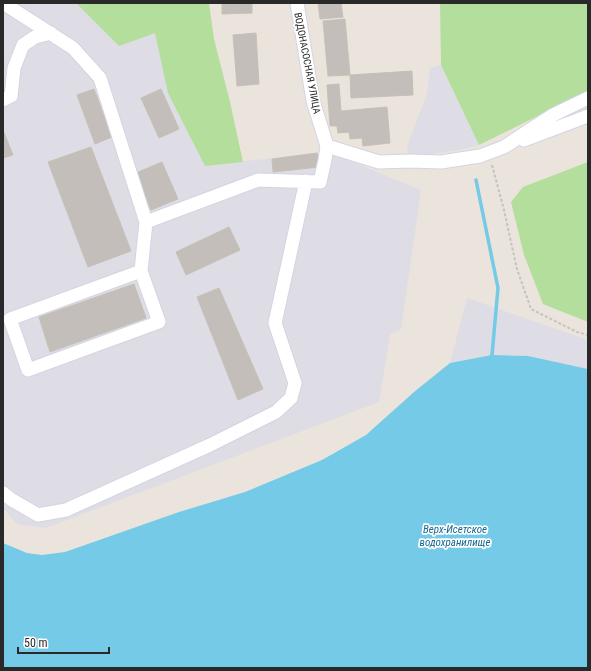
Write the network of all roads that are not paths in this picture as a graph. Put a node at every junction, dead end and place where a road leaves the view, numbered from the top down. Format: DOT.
graph roads {
  1 [pos="3,3"];
  2 [pos="297,3"];
  3 [pos="51,33"];
  4 [pos="588,98"];
  5 [pos="3,100"];
  6 [pos="588,116"];
  7 [pos="327,146"];
  8 [pos="504,147"];
  9 [pos="306,181"];
  10 [pos="146,222"];
  11 [pos="141,271"];
  12 [pos="3,493"];
  1 -- 3 [label="street"];
  2 -- 7 [label="street, ВОДОНАСОСНАЯ УЛИЦА"];
  3 -- 5 [label="street"];
  3 -- 10 [label="street"];
  4 -- 8 [label="street"];
  6 -- 8 [label="street"];
  7 -- 8 [label="street"];
  7 -- 9 [label="street"];
  9 -- 10 [label="street"];
  9 -- 12 [label="street"];
  10 -- 11 [label="street"];
  11 -- 11 [label="street"];
}
